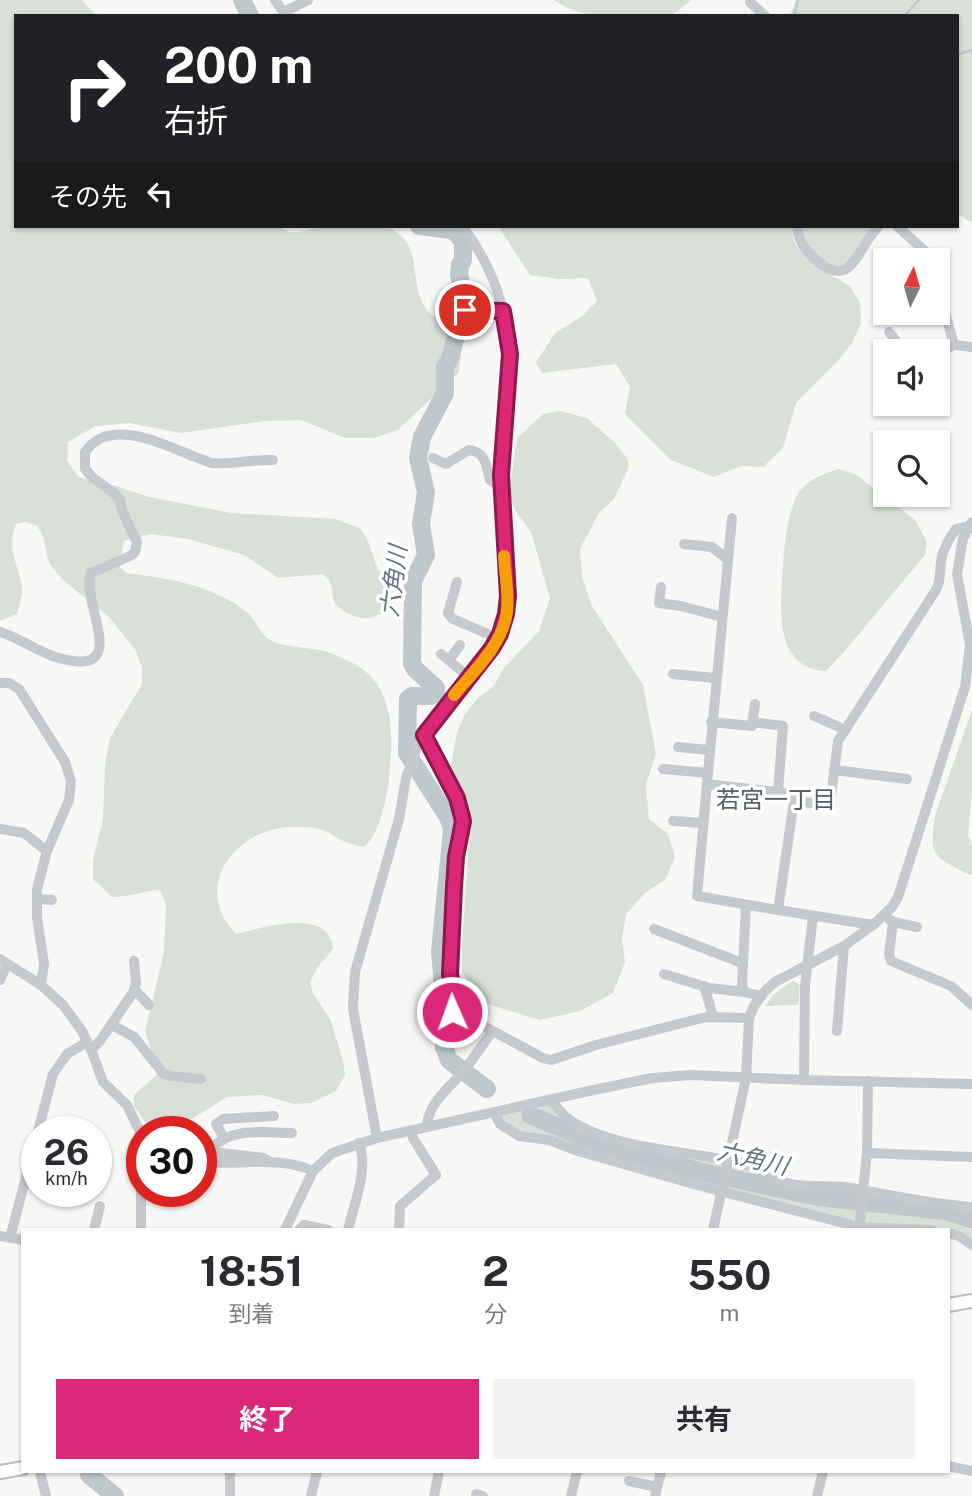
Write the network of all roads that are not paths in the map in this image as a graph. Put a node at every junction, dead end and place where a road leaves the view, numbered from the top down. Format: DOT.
graph roads {
  1 [pos="275,0"];
  2 [pos="308,0"];
  3 [pos="764,0"];
  4 [pos="748,1"];
  5 [pos="285,14"];
  6 [pos="763,14"];
  7 [pos="463,228"];
  8 [pos="797,228"];
  9 [pos="878,228"];
  10 [pos="899,228"];
  11 [pos="921,248"];
  12 [pos="465,310"];
  13 [pos="503,311"];
  14 [pos="949,326"];
  15 [pos="889,332"];
  16 [pos="895,339"];
  17 [pos="954,345"];
  18 [pos="972,347"];
  19 [pos="950,348"];
  20 [pos="433,458"];
  21 [pos="273,460"];
  22 [pos="501,488"];
  23 [pos="732,518"];
  24 [pos="971,524"];
  25 [pos="684,544"];
  26 [pos="728,560"];
  27 [pos="457,582"];
  28 [pos="661,587"];
  29 [pos="722,617"];
  30 [pos="0,632"];
  31 [pos="497,638"];
  32 [pos="460,645"];
  33 [pos="674,674"];
  34 [pos="469,677"];
  35 [pos="716,678"];
  36 [pos="0,682"];
  37 [pos="755,704"];
  38 [pos="814,716"];
  39 [pos="712,722"];
  40 [pos="753,722"];
  41 [pos="846,730"];
  42 [pos="424,735"];
  43 [pos="678,747"];
  44 [pos="709,750"];
  45 [pos="663,769"];
  46 [pos="834,770"];
  47 [pos="707,778"];
  48 [pos="907,779"];
  49 [pos="778,792"];
  50 [pos="794,801"];
  51 [pos="673,821"];
  52 [pos="703,823"];
  53 [pos="0,829"];
  54 [pos="47,852"];
  55 [pos="37,899"];
  56 [pos="52,900"];
  57 [pos="746,905"];
  58 [pos="778,910"];
  59 [pos="813,916"];
  60 [pos="889,918"];
  61 [pos="873,925"];
  62 [pos="917,927"];
  63 [pos="654,929"];
  64 [pos="844,946"];
  65 [pos="134,961"];
  66 [pos="4,962"];
  67 [pos="741,963"];
  68 [pos="807,966"];
  69 [pos="664,974"];
  70 [pos="0,980"];
  71 [pos="41,985"];
  72 [pos="704,986"];
  73 [pos="134,989"];
  74 [pos="744,992"];
  75 [pos="761,996"];
  76 [pos="149,1005"];
  77 [pos="972,1005"];
  78 [pos="713,1016"];
  79 [pos="749,1018"];
  80 [pos="112,1025"];
  81 [pos="837,1031"];
  82 [pos="492,1032"];
  83 [pos="89,1046"];
  84 [pos="746,1078"];
  85 [pos="201,1079"];
  86 [pos="804,1080"];
  87 [pos="868,1082"];
  88 [pos="972,1084"];
  89 [pos="551,1100"];
  90 [pos="494,1112"];
  91 [pos="132,1116"];
  92 [pos="274,1116"];
  93 [pos="427,1126"];
  94 [pos="411,1130"];
  95 [pos="292,1133"];
  96 [pos="224,1138"];
  97 [pos="377,1138"];
  98 [pos="359,1143"];
  99 [pos="867,1153"];
  100 [pos="972,1157"];
  101 [pos="729,1160"];
  102 [pos="269,1161"];
  103 [pos="217,1164"];
  104 [pos="313,1171"];
  105 [pos="722,1191"];
  106 [pos="864,1191"];
  107 [pos="100,1207"];
  108 [pos="141,1207"];
  109 [pos="972,1207"];
  110 [pos="94,1228"];
  111 [pos="141,1228"];
  112 [pos="286,1228"];
  113 [pos="301,1228"];
  114 [pos="318,1228"];
  115 [pos="348,1228"];
  116 [pos="399,1228"];
  117 [pos="713,1228"];
  118 [pos="855,1228"];
  119 [pos="859,1228"];
  120 [pos="950,1234"];
  121 [pos="5,1237"];
  122 [pos="972,1245"];
  123 [pos="972,1301"];
  124 [pos="950,1305"];
  125 [pos="950,1466"];
  126 [pos="21,1468"];
  127 [pos="972,1471"];
  128 [pos="0,1472"];
  129 [pos="40,1473"];
  130 [pos="230,1473"];
  131 [pos="317,1473"];
  132 [pos="439,1473"];
  133 [pos="577,1473"];
  134 [pos="661,1473"];
  135 [pos="823,1473"];
  136 [pos="629,1481"];
  137 [pos="656,1492"];
  138 [pos="572,1495"];
  139 [pos="46,1496"];
  140 [pos="230,1496"];
  141 [pos="311,1496"];
  142 [pos="434,1496"];
  143 [pos="585,1496"];
  144 [pos="817,1496"];
  1 -- 5 [label="street"];
  2 -- 5 [label="street"];
  3 -- 4 [label="street"];
  4 -- 6 [label="street"];
  7 -- 13 [label="street"];
  8 -- 9 [label="street"];
  10 -- 11 [label="street"];
  12 -- 13 [label="street"];
  13 -- 22 [label="street"];
  14 -- 17 [label="street"];
  15 -- 16 [label="street"];
  17 -- 18 [label="street"];
  17 -- 19 [label="street"];
  20 -- 22 [label="street"];
  21 -- 30 [label="street"];
  22 -- 31 [label="street"];
  23 -- 26 [label="street"];
  24 -- 41 [label="street"];
  24 -- 60 [label="street"];
  25 -- 26 [label="street"];
  26 -- 29 [label="street"];
  27 -- 31 [label="street"];
  28 -- 29 [label="street"];
  29 -- 35 [label="street"];
  31 -- 34 [label="street"];
  32 -- 34 [label="street"];
  33 -- 35 [label="street"];
  34 -- 42 [label="street"];
  35 -- 39 [label="street"];
  36 -- 54 [label="street"];
  37 -- 40 [label="street"];
  38 -- 41 [label="street"];
  39 -- 40 [label="street"];
  39 -- 44 [label="street"];
  40 -- 49 [label="street"];
  41 -- 46 [label="street"];
  42 -- 82 [label="street"];
  42 -- 97 [label="street"];
  43 -- 44 [label="street"];
  44 -- 47 [label="street"];
  45 -- 47 [label="street"];
  46 -- 48 [label="street"];
  46 -- 50 [label="street"];
  47 -- 49 [label="street"];
  47 -- 52 [label="street"];
  49 -- 50 [label="street"];
  50 -- 58 [label="street"];
  51 -- 52 [label="street"];
  52 -- 57 [label="street"];
  53 -- 54 [label="street"];
  54 -- 55 [label="street"];
  55 -- 56 [label="street"];
  55 -- 71 [label="street"];
  57 -- 58 [label="street"];
  57 -- 67 [label="street"];
  58 -- 59 [label="street"];
  59 -- 61 [label="street"];
  59 -- 68 [label="street"];
  60 -- 61 [label="street"];
  60 -- 62 [label="street"];
  60 -- 77 [label="street"];
  61 -- 64 [label="street"];
  63 -- 67 [label="street"];
  64 -- 68 [label="street"];
  64 -- 81 [label="street"];
  65 -- 73 [label="street"];
  66 -- 70 [label="street"];
  66 -- 71 [label="street"];
  67 -- 74 [label="street"];
  68 -- 75 [label="street"];
  68 -- 86 [label="street"];
  69 -- 72 [label="street"];
  71 -- 83 [label="street"];
  72 -- 74 [label="street"];
  72 -- 78 [label="street"];
  73 -- 76 [label="street"];
  73 -- 80 [label="street"];
  74 -- 75 [label="street"];
  75 -- 79 [label="street"];
  78 -- 79 [label="street"];
  78 -- 82 [label="street"];
  79 -- 84 [label="street"];
  80 -- 83 [label="street"];
  80 -- 85 [label="street"];
  82 -- 93 [label="street"];
  83 -- 91 [label="street"];
  83 -- 121 [label="street"];
  84 -- 86 [label="street"];
  84 -- 89 [label="street"];
  84 -- 101 [label="street"];
  86 -- 87 [label="street"];
  87 -- 88 [label="street"];
  87 -- 99 [label="street"];
  89 -- 90 [label="street"];
  89 -- 101 [label="street"];
  90 -- 93 [label="street"];
  90 -- 105 [label="street"];
  92 -- 96 [label="street"];
  93 -- 94 [label="street"];
  94 -- 97 [label="street"];
  94 -- 116 [label="street"];
  95 -- 96 [label="street"];
  96 -- 102 [label="street"];
  97 -- 98 [label="street"];
  98 -- 104 [label="street"];
  98 -- 115 [label="street"];
  99 -- 100 [label="street"];
  99 -- 106 [label="street"];
  101 -- 105 [label="street"];
  101 -- 106 [label="street"];
  102 -- 103 [label="street"];
  102 -- 104 [label="street"];
  104 -- 112 [label="street"];
  105 -- 117 [label="street"];
  105 -- 118 [label="street"];
  106 -- 109 [label="street"];
  106 -- 119 [label="street"];
  107 -- 110 [label="street"];
  108 -- 111 [label="street"];
  113 -- 114 [label="street"];
  120 -- 122 [label="street"];
  123 -- 124 [label="main road"];
  125 -- 127 [label="street"];
  126 -- 128 [label="main road"];
  129 -- 139 [label="street"];
  130 -- 140 [label="street"];
  131 -- 141 [label="street"];
  132 -- 142 [label="street"];
  133 -- 138 [label="street"];
  134 -- 137 [label="street"];
  135 -- 144 [label="street"];
  136 -- 137 [label="street"];
  138 -- 143 [label="street"];
}
